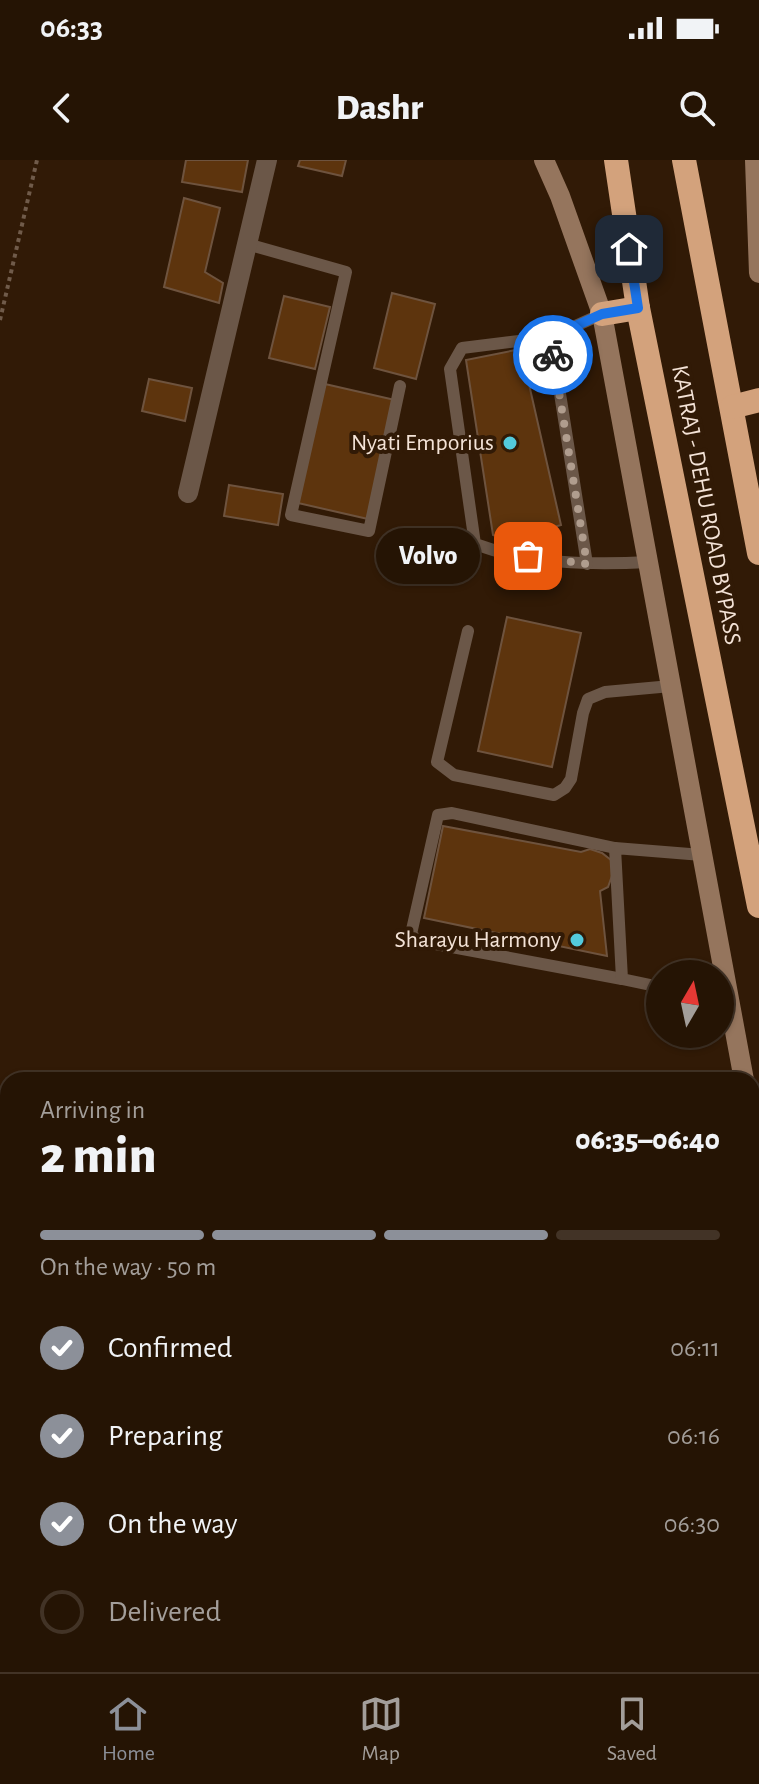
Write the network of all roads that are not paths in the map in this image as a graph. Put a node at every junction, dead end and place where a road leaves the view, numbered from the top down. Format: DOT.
graph roads {
  1 [pos="267,160"];
  2 [pos="544,160"];
  3 [pos="616,160"];
  4 [pos="684,160"];
  5 [pos="755,160"];
  6 [pos="247,244"];
  7 [pos="759,273"];
  8 [pos="638,308"];
  9 [pos="602,314"];
  10 [pos="551,337"];
  11 [pos="400,386"];
  12 [pos="759,400"];
  13 [pos="732,407"];
  14 [pos="188,493"];
  15 [pos="759,553"];
  16 [pos="649,562"];
  17 [pos="587,564"];
  18 [pos="468,631"];
  19 [pos="671,686"];
  20 [pos="615,848"];
  21 [pos="702,855"];
  22 [pos="759,906"];
  23 [pos="718,960"];
  24 [pos="622,979"];
  25 [pos="646,984"];
  26 [pos="734,1039"];
  27 [pos="742,1072"];
  1 -- 6 [label="street"];
  2 -- 9 [label="street"];
  3 -- 8 [label="highway, KATRAJ - DEHU ROAD BYPASS"];
  4 -- 13 [label="highway, KATRAJ - DEHU ROAD BYPASS"];
  5 -- 7 [label="street"];
  6 -- 11 [label="lane"];
  6 -- 14 [label="street"];
  8 -- 9 [label="highway"];
  8 -- 22 [label="highway, KATRAJ - DEHU ROAD BYPASS"];
  9 -- 10 [label="lane"];
  9 -- 16 [label="street"];
  10 -- 17 [label="lane"];
  10 -- 17 [label="lane"];
  12 -- 13 [label="highway"];
  13 -- 15 [label="highway, KATRAJ - DEHU ROAD BYPASS"];
  16 -- 17 [label="lane"];
  16 -- 19 [label="street"];
  18 -- 19 [label="lane"];
  19 -- 21 [label="street"];
  20 -- 21 [label="lane"];
  20 -- 24 [label="lane"];
  20 -- 24 [label="lane"];
  21 -- 23 [label="street"];
  24 -- 25 [label="lane"];
  26 -- 27 [label="street"];
}
